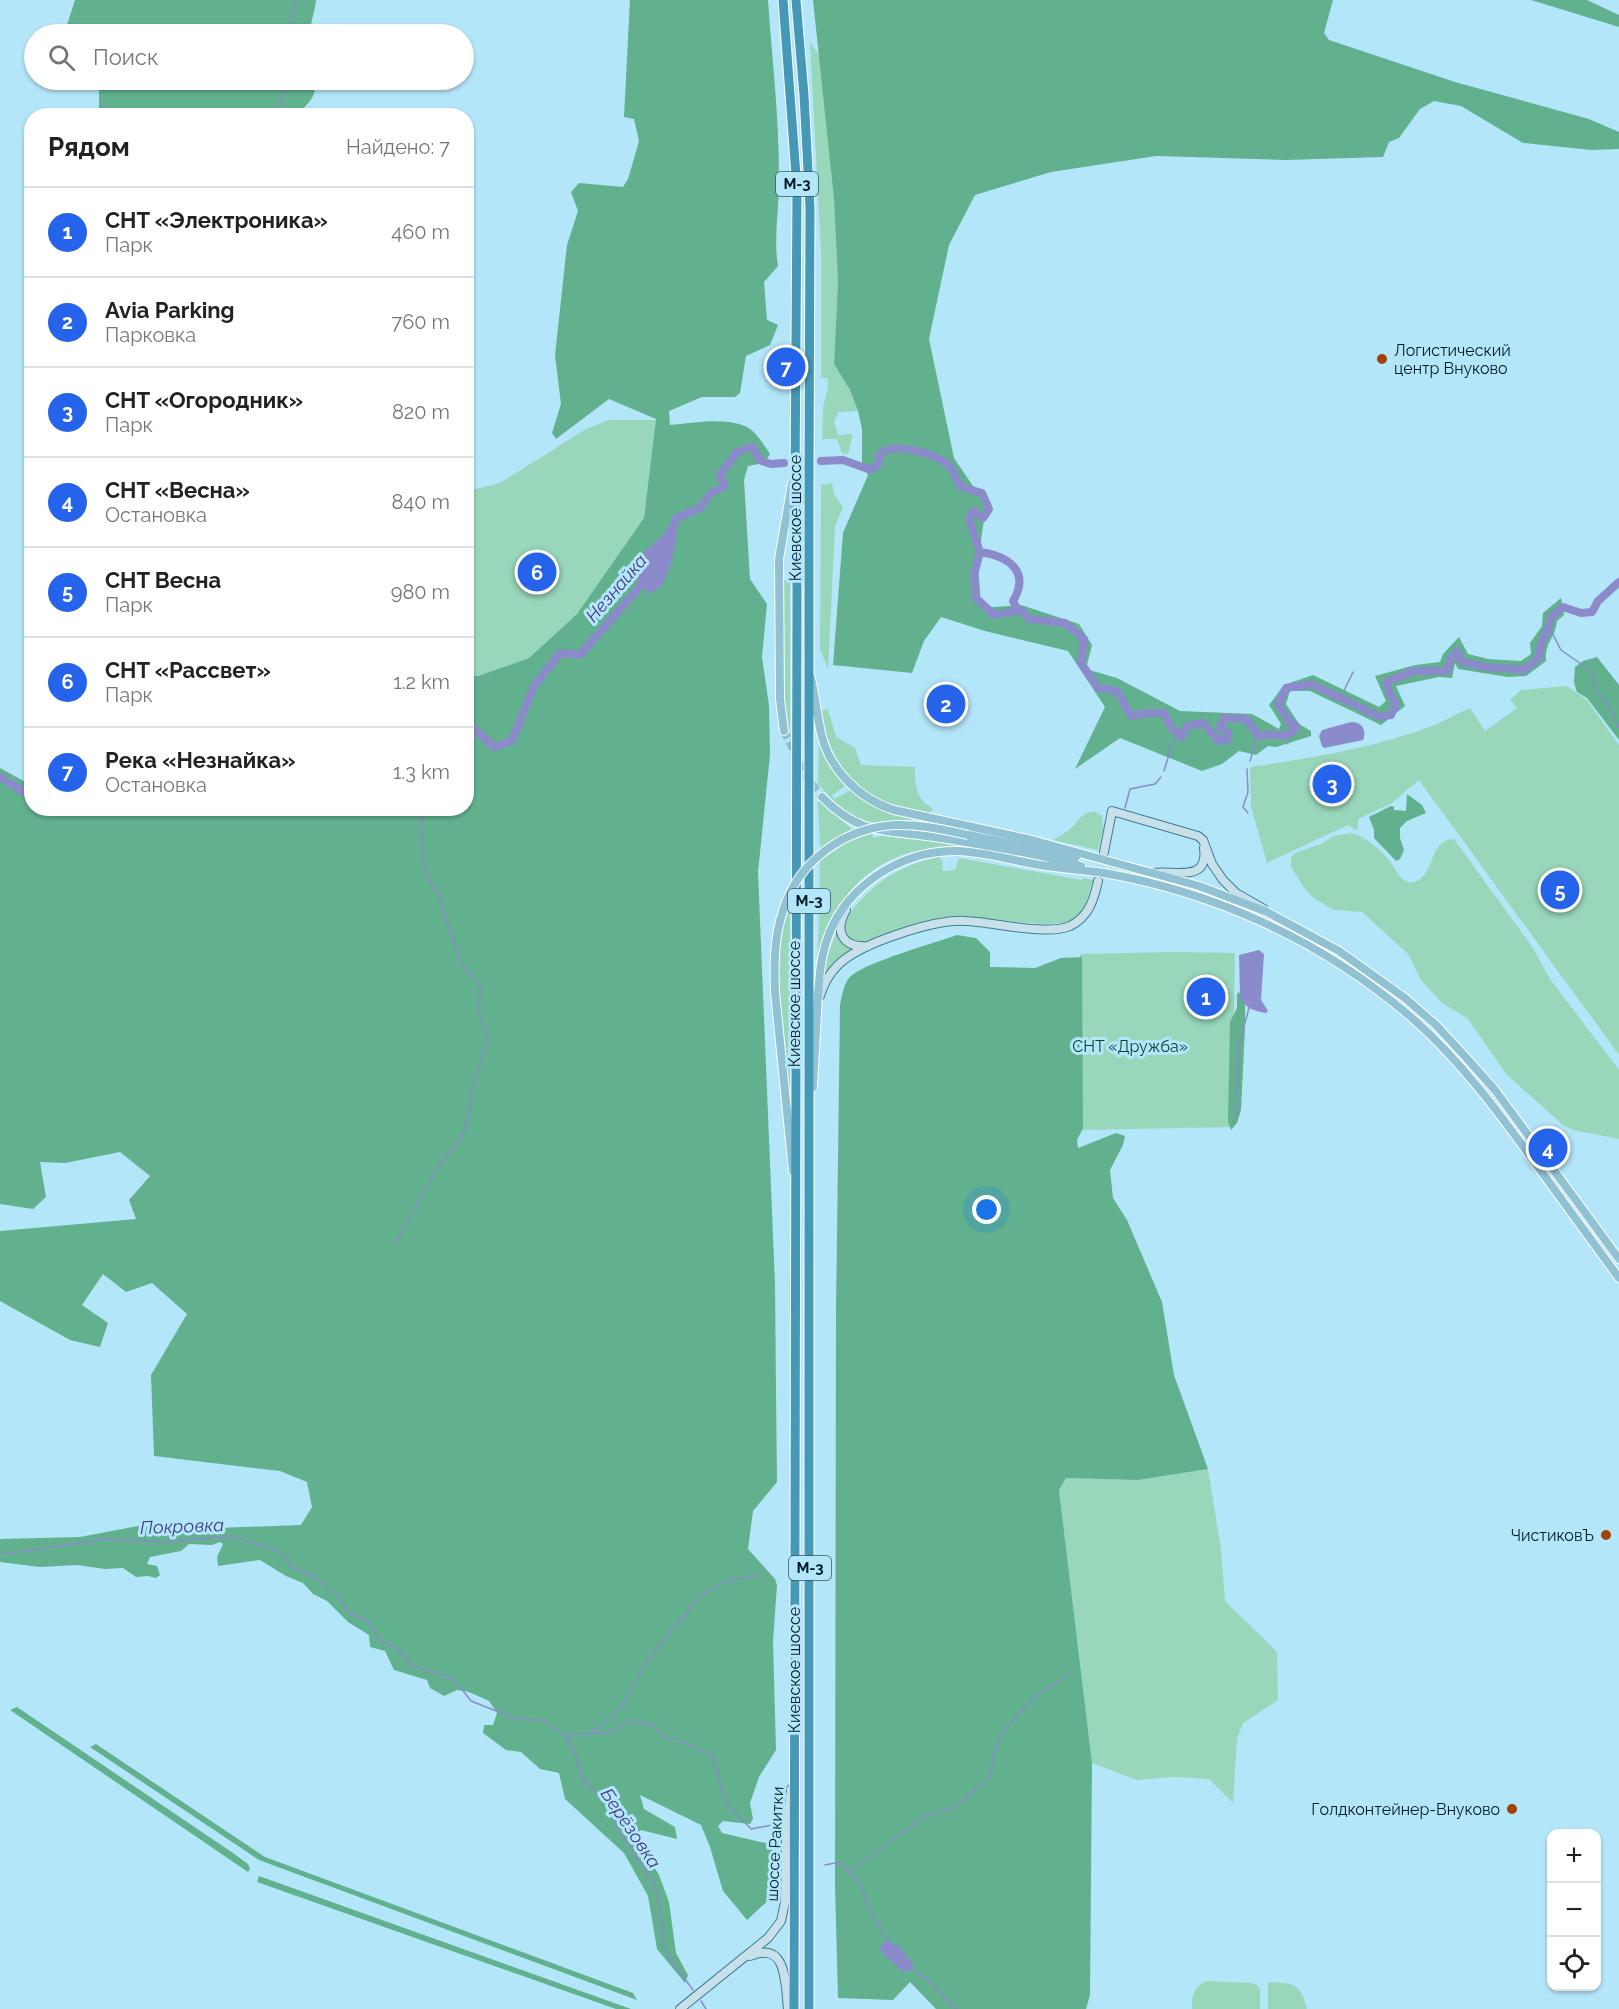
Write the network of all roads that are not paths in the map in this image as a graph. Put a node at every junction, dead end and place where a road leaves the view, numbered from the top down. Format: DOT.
graph roads {
  1 [pos="783,0"];
  2 [pos="795,0"];
  3 [pos="793,485"];
  4 [pos="810,674"];
  5 [pos="784,731"];
  6 [pos="822,797"];
  7 [pos="1198,836"];
  8 [pos="1104,856"];
  9 [pos="1154,873"];
  10 [pos="1100,877"];
  11 [pos="853,896"];
  12 [pos="1267,912"];
  13 [pos="872,945"];
  14 [pos="817,1012"];
  15 [pos="810,1128"];
  16 [pos="796,1184"];
  17 [pos="1619,1259"];
  18 [pos="1619,1278"];
  19 [pos="795,1748"];
  20 [pos="743,1959"];
  21 [pos="680,2009"];
  22 [pos="788,2009"];
  23 [pos="794,2009"];
  24 [pos="809,2009"];
  1 -- 3 [label="highway, Киевское шоссе / М-3"];
  2 -- 4 [label="highway, Киевское шоссе / М-3"];
  3 -- 5 [label="main road"];
  3 -- 16 [label="highway, Киевское шоссе / М-3"];
  4 -- 8 [label="main road"];
  4 -- 15 [label="highway, Киевское шоссе / М-3"];
  6 -- 10 [label="main road"];
  7 -- 8 [label="street"];
  7 -- 9 [label="street"];
  7 -- 12 [label="street"];
  8 -- 9 [label="main road"];
  8 -- 16 [label="main road, bridge"];
  9 -- 12 [label="main road"];
  10 -- 11 [label="main road"];
  10 -- 13 [label="street"];
  10 -- 18 [label="main road"];
  11 -- 13 [label="street"];
  11 -- 14 [label="main road"];
  12 -- 17 [label="main road"];
  13 -- 14 [label="street"];
  14 -- 15 [label="main road"];
  15 -- 24 [label="highway, Киевское шоссе / М-3"];
  16 -- 19 [label="highway, Киевское шоссе / М-3"];
  19 -- 20 [label="street, шоссе Ракитки"];
  19 -- 23 [label="highway, Киевское шоссе / М-3"];
  20 -- 21 [label="street, шоссе Ракитки"];
  20 -- 22 [label="street"];
}
